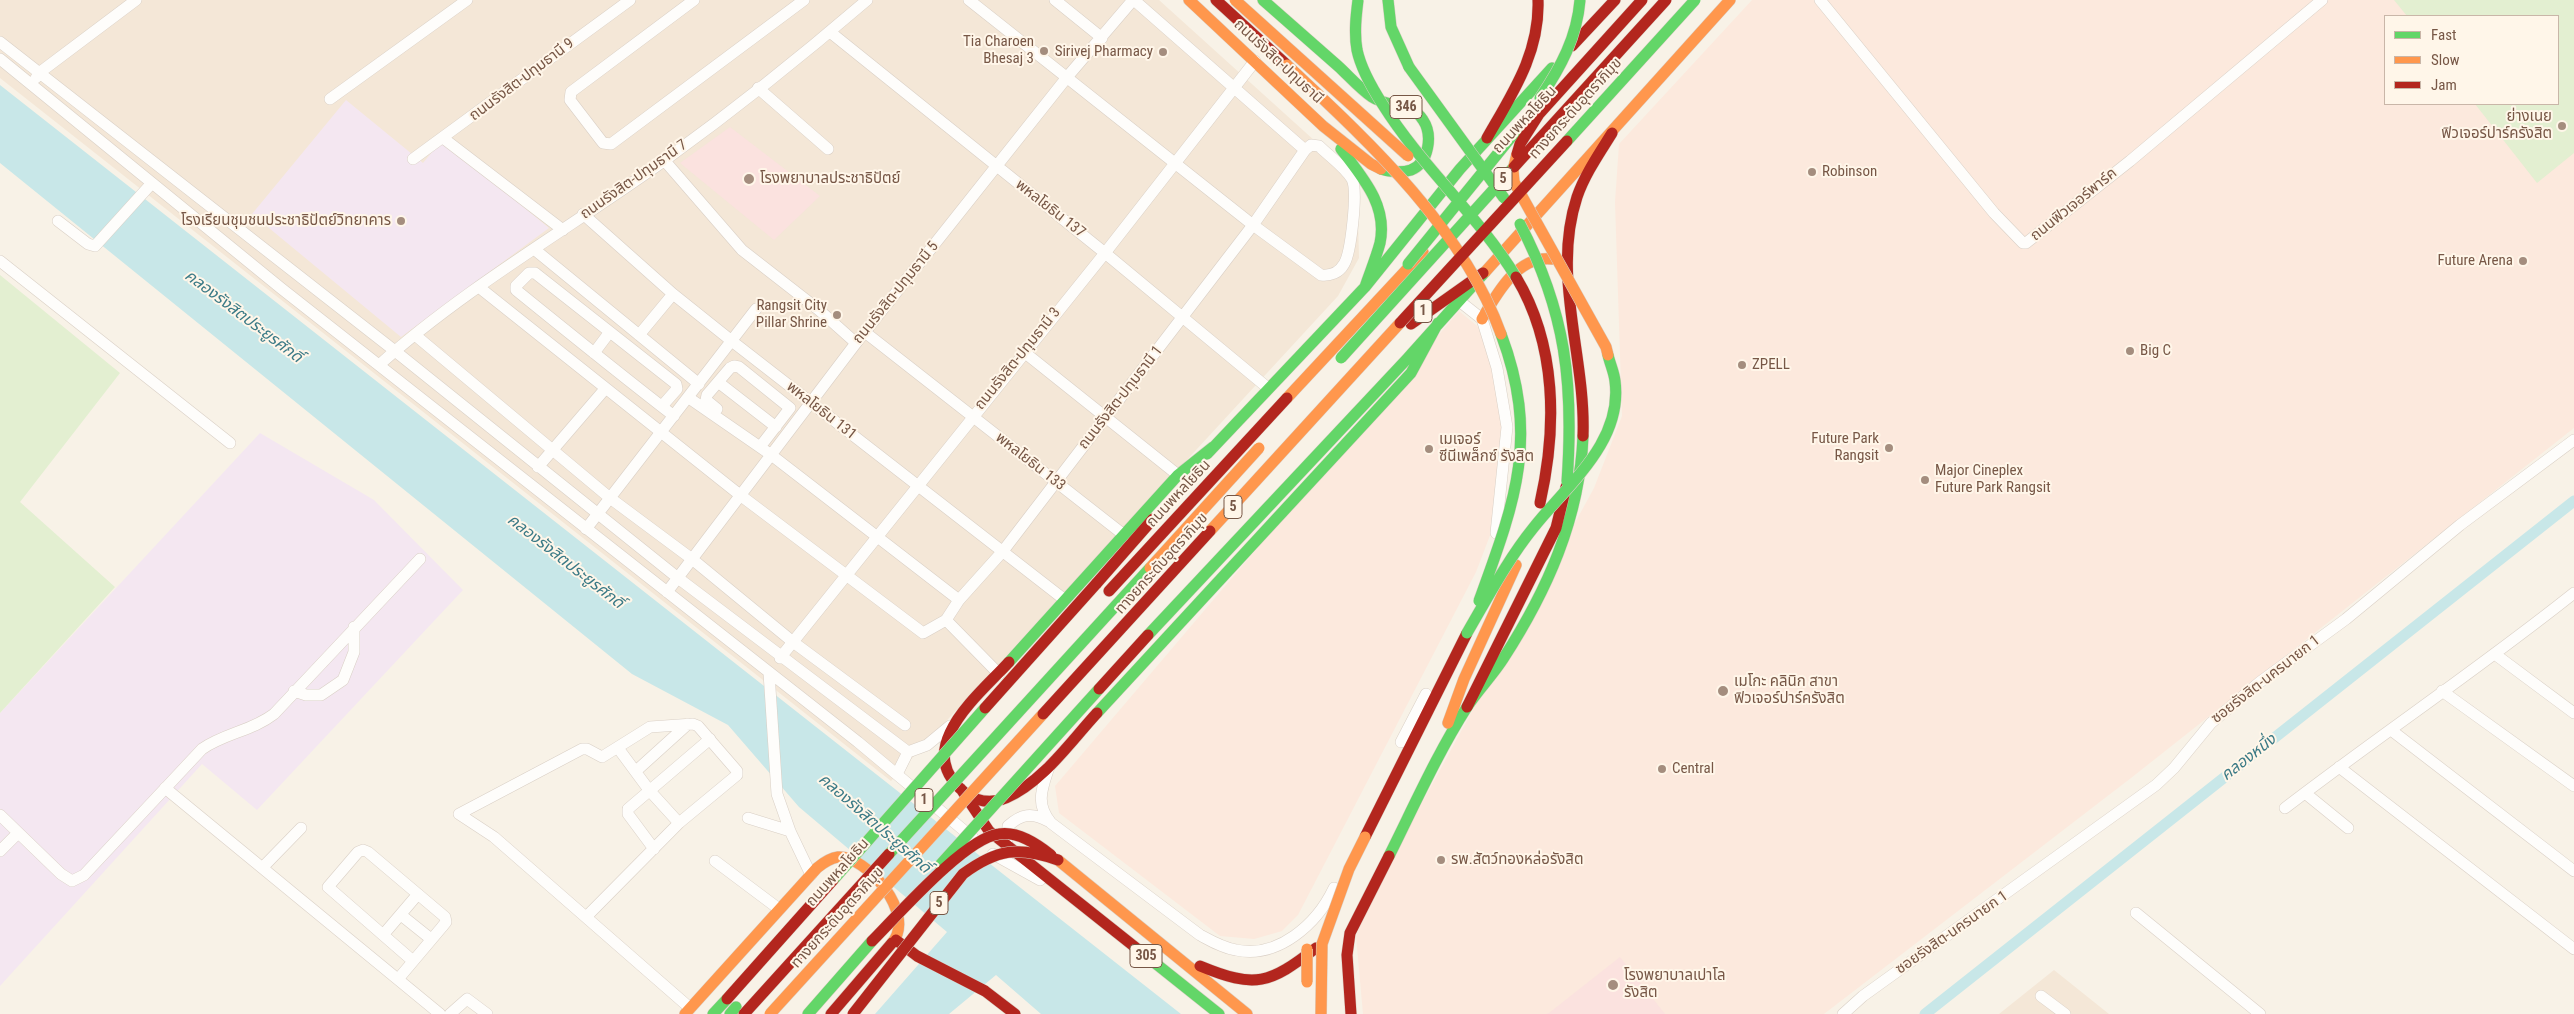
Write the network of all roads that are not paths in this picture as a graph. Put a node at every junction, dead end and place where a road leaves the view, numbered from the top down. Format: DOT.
graph roads {
  1 [pos="136,0"];
  2 [pos="467,0"];
  3 [pos="630,0"];
  4 [pos="694,0"];
  5 [pos="804,0"];
  6 [pos="867,0"];
  7 [pos="969,0"];
  8 [pos="1055,0"];
  9 [pos="1133,0"];
  10 [pos="1189,0"];
  11 [pos="1216,0"];
  12 [pos="1235,0"];
  13 [pos="1263,0"];
  14 [pos="1358,0"];
  15 [pos="1388,0"];
  16 [pos="1538,0"];
  17 [pos="1580,0"];
  18 [pos="1614,0"];
  19 [pos="1642,0"];
  20 [pos="1656,0"];
  21 [pos="1666,0"];
  22 [pos="1695,0"];
  23 [pos="1704,0"];
  24 [pos="1730,0"];
  25 [pos="1820,0"];
  26 [pos="2322,0"];
  27 [pos="830,32"];
  28 [pos="1102,38"];
  29 [pos="0,42"];
  30 [pos="0,58"];
  31 [pos="1255,60"];
  32 [pos="39,73"];
  33 [pos="1068,76"];
  34 [pos="32,84"];
  35 [pos="1234,86"];
  36 [pos="758,88"];
  37 [pos="1361,89"];
  38 [pos="330,99"];
  39 [pos="1323,126"];
  40 [pos="1612,133"];
  41 [pos="443,138"];
  42 [pos="1487,138"];
  43 [pos="828,149"];
  44 [pos="1305,150"];
  45 [pos="414,158"];
  46 [pos="664,160"];
  47 [pos="1174,162"];
  48 [pos="995,167"];
  49 [pos="149,186"];
  50 [pos="583,214"];
  51 [pos="58,221"];
  52 [pos="1475,221"];
  53 [pos="1253,225"];
  54 [pos="563,230"];
  55 [pos="534,249"];
  56 [pos="1105,252"];
  57 [pos="0,261"];
  58 [pos="1567,265"];
  59 [pos="1483,273"];
  60 [pos="1365,286"];
  61 [pos="480,288"];
  62 [pos="673,294"];
  63 [pos="1458,300"];
  64 [pos="756,309"];
  65 [pos="1183,316"];
  66 [pos="1482,318"];
  67 [pos="1438,323"];
  68 [pos="1411,324"];
  69 [pos="609,333"];
  70 [pos="866,334"];
  71 [pos="415,335"];
  72 [pos="639,335"];
  73 [pos="733,342"];
  74 [pos="856,343"];
  75 [pos="395,351"];
  76 [pos="1024,352"];
  77 [pos="594,353"];
  78 [pos="379,366"];
  79 [pos="718,382"];
  80 [pos="699,384"];
  81 [pos="1268,388"];
  82 [pos="605,389"];
  83 [pos="689,398"];
  84 [pos="810,402"];
  85 [pos="662,406"];
  86 [pos="674,416"];
  87 [pos="972,416"];
  88 [pos="1106,418"];
  89 [pos="776,427"];
  90 [pos="662,432"];
  91 [pos="2574,440"];
  92 [pos="1265,441"];
  93 [pos="230,443"];
  94 [pos="763,443"];
  95 [pos="1213,447"];
  96 [pos="551,450"];
  97 [pos="772,452"];
  98 [pos="538,467"];
  99 [pos="1178,475"];
  100 [pos="1056,482"];
  101 [pos="918,485"];
  102 [pos="1304,489"];
  103 [pos="740,495"];
  104 [pos="610,498"];
  105 [pos="597,514"];
  106 [pos="586,529"];
  107 [pos="878,535"];
  108 [pos="1124,535"];
  109 [pos="1003,552"];
  110 [pos="420,559"];
  111 [pos="692,559"];
  112 [pos="846,574"];
  113 [pos="1204,576"];
  114 [pos="678,578"];
  115 [pos="667,592"];
  116 [pos="2574,593"];
  117 [pos="1106,595"];
  118 [pos="959,600"];
  119 [pos="1065,600"];
  120 [pos="946,620"];
  121 [pos="354,627"];
  122 [pos="1468,632"];
  123 [pos="793,642"];
  124 [pos="2496,655"];
  125 [pos="780,658"];
  126 [pos="769,673"];
  127 [pos="999,674"];
  128 [pos="294,691"];
  129 [pos="2442,691"];
  130 [pos="1467,708"];
  131 [pos="1004,710"];
  132 [pos="2574,713"];
  133 [pos="959,718"];
  134 [pos="688,724"];
  135 [pos="905,724"];
  136 [pos="2391,730"];
  137 [pos="710,739"];
  138 [pos="618,748"];
  139 [pos="908,752"];
  140 [pos="1050,765"];
  141 [pos="2339,767"];
  142 [pos="636,771"];
  143 [pos="897,774"];
  144 [pos="1426,782"];
  145 [pos="2574,786"];
  146 [pos="165,788"];
  147 [pos="961,789"];
  148 [pos="649,790"];
  149 [pos="2305,793"];
  150 [pos="2285,808"];
  151 [pos="0,815"];
  152 [pos="748,818"];
  153 [pos="679,823"];
  154 [pos="1051,823"];
  155 [pos="301,828"];
  156 [pos="2348,828"];
  157 [pos="790,831"];
  158 [pos="18,833"];
  159 [pos="654,849"];
  160 [pos="0,851"];
  161 [pos="1018,855"];
  162 [pos="715,860"];
  163 [pos="1058,860"];
  164 [pos="263,867"];
  165 [pos="2574,871"];
  166 [pos="811,875"];
  167 [pos="418,894"];
  168 [pos="1073,897"];
  169 [pos="1367,899"];
  170 [pos="779,909"];
  171 [pos="2136,913"];
  172 [pos="401,915"];
  173 [pos="586,917"];
  174 [pos="383,935"];
  175 [pos="432,939"];
  176 [pos="895,940"];
  177 [pos="872,941"];
  178 [pos="1307,949"];
  179 [pos="2574,949"];
  180 [pos="1180,958"];
  181 [pos="413,961"];
  182 [pos="399,978"];
  183 [pos="2041,996"];
  184 [pos="687,1011"];
  185 [pos="737,1012"];
  186 [pos="440,1014"];
  187 [pos="450,1014"];
  188 [pos="487,1014"];
  189 [pos="713,1014"];
  190 [pos="770,1014"];
  191 [pos="784,1014"];
  192 [pos="808,1014"];
  193 [pos="831,1014"];
  194 [pos="853,1014"];
  195 [pos="1015,1014"];
  196 [pos="1219,1014"];
  197 [pos="1247,1014"];
  198 [pos="1314,1014"];
  199 [pos="1321,1014"];
  200 [pos="1351,1014"];
  201 [pos="1843,1014"];
  202 [pos="2065,1014"];
  203 [pos="2260,1014"];
  1 -- 32 [label="street"];
  2 -- 38 [label="street"];
  3 -- 41 [label="street, ถนนรังสิต-ปทุมธานี 9"];
  4 -- 5 [label="street"];
  6 -- 27 [label="street, ถนนรังสิต-ปทุมธานี 7"];
  7 -- 33 [label="street"];
  8 -- 28 [label="street"];
  9 -- 28 [label="street, ถนนรังสิต-ปทุมธานี 5"];
  9 -- 35 [label="street"];
  10 -- 31 [label="main road, ถนนรังสิต-ปทุมธานี / 346"];
  11 -- 122 [label="main road, bridge"];
  12 -- 52 [label="main road, bridge"];
  13 -- 37 [label="main road, 346"];
  14 -- 52 [label="main road, bridge"];
  15 -- 130 [label="main road, bridge"];
  16 -- 42 [label="main road"];
  17 -- 21 [label="main road, ทางยกระดับอุตราภิมุข / 5, bridge"];
  18 -- 42 [label="main road, ถนนพหลโยธิน / 1"];
  19 -- 122 [label="main road, bridge"];
  20 -- 117 [label="main road, ถนนพหลโยธิน"];
  22 -- 190 [label="main road, ทางยกระดับอุตราภิมุข / 5, bridge"];
  23 -- 68 [label="main road, 1"];
  24 -- 40 [label="main road, 1"];
  25 -- 26 [label="street, ถนนฟิวเจอร์พาร์ค"];
  27 -- 36 [label="street, ถนนรังสิต-ปทุมธานี 7"];
  27 -- 48 [label="street, พหลโยธิน 137"];
  28 -- 33 [label="street, ถนนรังสิต-ปทุมธานี 5"];
  29 -- 32 [label="street"];
  30 -- 34 [label="street"];
  31 -- 35 [label="street, ถนนรังสิต-ปทุมธานี 3"];
  31 -- 39 [label="main road, ถนนรังสิต-ปทุมธานี / 346"];
  32 -- 34 [label="street"];
  32 -- 75 [label="street"];
  33 -- 47 [label="street"];
  33 -- 48 [label="street, ถนนรังสิต-ปทุมธานี 5"];
  34 -- 49 [label="street"];
  35 -- 44 [label="street"];
  35 -- 47 [label="street, ถนนรังสิต-ปทุมธานี 3"];
  36 -- 43 [label="street"];
  36 -- 46 [label="street, ถนนรังสิต-ปทุมธานี 7"];
  37 -- 39 [label="main road"];
  37 -- 39 [label="main road, 346"];
  39 -- 60 [label="main road"];
  40 -- 58 [label="main road"];
  40 -- 59 [label="main road, 1"];
  41 -- 45 [label="street, ถนนรังสิต-ปทุมธานี 9"];
  41 -- 54 [label="street"];
  42 -- 60 [label="main road, ถนนพหลโยธิน / 1"];
  44 -- 53 [label="street, ถนนรังสิต-ปทุมธานี 1"];
  44 -- 53 [label="street"];
  46 -- 50 [label="street, ถนนรังสิต-ปทุมธานี 7"];
  46 -- 74 [label="street"];
  47 -- 53 [label="street"];
  47 -- 56 [label="street, ถนนรังสิต-ปทุมธานี 3"];
  48 -- 56 [label="street, พหลโยธิน 137"];
  48 -- 70 [label="street, ถนนรังสิต-ปทุมธานี 5"];
  49 -- 51 [label="street"];
  49 -- 78 [label="street"];
  50 -- 54 [label="street, ถนนรังสิต-ปทุมธานี 7"];
  50 -- 62 [label="street, พหลโยธิน 131"];
  52 -- 144 [label="main road, bridge"];
  53 -- 65 [label="street, ถนนรังสิต-ปทุมธานี 1"];
  54 -- 55 [label="street, ถนนรังสิต-ปทุมธานี 7"];
  55 -- 61 [label="street, ถนนรังสิต-ปทุมธานี 7"];
  55 -- 72 [label="street"];
  56 -- 65 [label="street, พหลโยธิน 137"];
  56 -- 76 [label="street, ถนนรังสิต-ปทุมธานี 3"];
  57 -- 93 [label="street"];
  58 -- 66 [label="main road"];
  58 -- 130 [label="main road"];
  59 -- 63 [label="main road, 1"];
  59 -- 68 [label="main road"];
  60 -- 81 [label="main road, ถนนพหลโยธิน / 1"];
  61 -- 71 [label="street, ถนนรังสิต-ปทุมธานี 7"];
  61 -- 82 [label="street"];
  62 -- 72 [label="street"];
  62 -- 73 [label="street, พหลโยธิน 131"];
  63 -- 66 [label="street"];
  63 -- 67 [label="main road, 1"];
  64 -- 73 [label="street"];
  65 -- 81 [label="street, พหลโยธิน 137"];
  65 -- 88 [label="street, ถนนรังสิต-ปทุมธานี 1"];
  66 -- 154 [label="street"];
  67 -- 102 [label="main road"];
  67 -- 113 [label="main road, 1"];
  68 -- 191 [label="main road, 1"];
  69 -- 77 [label="street"];
  69 -- 77 [label="street"];
  69 -- 85 [label="street"];
  70 -- 74 [label="street, ถนนรังสิต-ปทุมธานี 5"];
  70 -- 87 [label="street, พหลโยธิน 133"];
  71 -- 75 [label="street, ถนนรังสิต-ปทุมธานี 7"];
  71 -- 96 [label="street"];
  72 -- 80 [label="street"];
  73 -- 80 [label="street"];
  73 -- 84 [label="street, พหลโยธิน 131"];
  74 -- 84 [label="street, ถนนรังสิต-ปทุมธานี 5"];
  75 -- 78 [label="street, ถนนรังสิต-ปทุมธานี 7"];
  75 -- 98 [label="street"];
  76 -- 87 [label="street, ถนนรังสิต-ปทุมธานี 3"];
  76 -- 88 [label="street"];
  77 -- 85 [label="street"];
  78 -- 106 [label="street"];
  79 -- 89 [label="street"];
  79 -- 89 [label="street"];
  79 -- 94 [label="street"];
  80 -- 83 [label="street"];
  81 -- 95 [label="main road, ถนนพหลโยธิน / 1"];
  82 -- 90 [label="street"];
  82 -- 96 [label="street"];
  83 -- 86 [label="street"];
  83 -- 97 [label="street"];
  84 -- 97 [label="street, ถนนรังสิต-ปทุมธานี 5"];
  84 -- 101 [label="street, พหลโยธิน 131"];
  85 -- 86 [label="street"];
  86 -- 90 [label="street"];
  87 -- 100 [label="street, พหลโยธิน 133"];
  87 -- 101 [label="street, ถนนรังสิต-ปทุมธานี 3"];
  88 -- 99 [label="street"];
  88 -- 100 [label="street, ถนนรังสิต-ปทุมธานี 1"];
  89 -- 94 [label="street"];
  90 -- 103 [label="street"];
  90 -- 104 [label="street"];
  91 -- 201 [label="street, ซอยรังสิต-นครนายก 1"];
  92 -- 185 [label="main road, ทางยกระดับอุตราภิมุข / 5, bridge"];
  94 -- 97 [label="street"];
  95 -- 99 [label="main road"];
  95 -- 189 [label="main road, ถนนพหลโยธิน / 1, bridge"];
  96 -- 98 [label="street"];
  96 -- 104 [label="street"];
  97 -- 103 [label="street, ถนนรังสิต-ปทุมธานี 5"];
  97 -- 107 [label="street"];
  98 -- 105 [label="street"];
  99 -- 108 [label="main road"];
  100 -- 108 [label="street, พหลโยธิน 133"];
  100 -- 109 [label="street, ถนนรังสิต-ปทุมธานี 1"];
  101 -- 107 [label="street, ถนนรังสิต-ปทุมธานี 3"];
  101 -- 109 [label="street, พหลโยธิน 131"];
  102 -- 113 [label="main road"];
  102 -- 140 [label="main road"];
  103 -- 111 [label="street, ถนนรังสิต-ปทุมธานี 5"];
  103 -- 112 [label="street"];
  104 -- 105 [label="street"];
  104 -- 111 [label="street"];
  105 -- 106 [label="street"];
  105 -- 114 [label="street"];
  106 -- 115 [label="street"];
  107 -- 112 [label="street, ถนนรังสิต-ปทุมธานี 3"];
  107 -- 118 [label="street"];
  108 -- 119 [label="main road"];
  109 -- 118 [label="street, ถนนรังสิต-ปทุมธานี 1"];
  109 -- 119 [label="street, พหลโยธิน 131"];
  110 -- 121 [label="street"];
  111 -- 114 [label="street, ถนนรังสิต-ปทุมธานี 5"];
  111 -- 123 [label="street"];
  112 -- 120 [label="street, ถนนรังสิต-ปทุมธานี 1"];
  112 -- 123 [label="street, ถนนรังสิต-ปทุมธานี 3"];
  113 -- 177 [label="main road, 1, bridge"];
  114 -- 115 [label="street, ถนนรังสิต-ปทุมธานี 5"];
  114 -- 125 [label="street"];
  115 -- 126 [label="street"];
  116 -- 124 [label="street"];
  118 -- 120 [label="street, ถนนรังสิต-ปทุมธานี 1"];
  119 -- 127 [label="main road"];
  120 -- 127 [label="street"];
  121 -- 128 [label="street"];
  121 -- 128 [label="street"];
  122 -- 199 [label="main road, bridge"];
  123 -- 125 [label="street, ถนนรังสิต-ปทุมธานี 3"];
  123 -- 135 [label="street"];
  124 -- 129 [label="street"];
  124 -- 132 [label="street"];
  125 -- 139 [label="street"];
  126 -- 143 [label="street"];
  126 -- 157 [label="street"];
  127 -- 133 [label="main road"];
  128 -- 146 [label="street"];
  129 -- 136 [label="street"];
  129 -- 145 [label="street"];
  130 -- 144 [label="main road"];
  131 -- 185 [label="main road, ถนนพหลโยธิน / 1"];
  133 -- 139 [label="street"];
  133 -- 147 [label="main road"];
  134 -- 137 [label="street"];
  134 -- 138 [label="street"];
  134 -- 142 [label="street"];
  136 -- 141 [label="street"];
  136 -- 165 [label="street"];
  137 -- 148 [label="street"];
  137 -- 153 [label="street"];
  138 -- 142 [label="street"];
  138 -- 173 [label="street"];
  139 -- 143 [label="street"];
  140 -- 147 [label="main road"];
  140 -- 154 [label="street"];
  141 -- 149 [label="street"];
  141 -- 179 [label="street"];
  142 -- 148 [label="street"];
  143 -- 168 [label="street"];
  144 -- 169 [label="main road"];
  146 -- 158 [label="street"];
  146 -- 164 [label="street"];
  147 -- 161 [label="main road"];
  148 -- 153 [label="street"];
  148 -- 159 [label="street"];
  149 -- 150 [label="street"];
  149 -- 156 [label="street"];
  151 -- 158 [label="street"];
  152 -- 157 [label="street"];
  153 -- 159 [label="street"];
  154 -- 161 [label="street"];
  155 -- 164 [label="street"];
  157 -- 166 [label="street"];
  158 -- 160 [label="street"];
  159 -- 173 [label="street"];
  161 -- 168 [label="main road"];
  162 -- 170 [label="street"];
  163 -- 177 [label="main road, bridge"];
  163 -- 180 [label="main road"];
  163 -- 194 [label="main road, 5, bridge"];
  164 -- 182 [label="street"];
  166 -- 170 [label="main road"];
  166 -- 176 [label="main road"];
  167 -- 172 [label="street"];
  167 -- 174 [label="street"];
  167 -- 175 [label="street"];
  168 -- 196 [label="main road, 305"];
  169 -- 180 [label="main road"];
  169 -- 200 [label="main road"];
  170 -- 184 [label="main road"];
  171 -- 203 [label="street"];
  172 -- 174 [label="street"];
  172 -- 175 [label="street"];
  173 -- 184 [label="street"];
  174 -- 181 [label="street"];
  175 -- 181 [label="street"];
  176 -- 193 [label="main road"];
  176 -- 195 [label="main road"];
  177 -- 192 [label="main road, 1"];
  178 -- 198 [label="main road, bridge"];
  180 -- 197 [label="main road"];
  181 -- 182 [label="street"];
  182 -- 186 [label="street"];
  183 -- 202 [label="street"];
  187 -- 188 [label="street"];
}
